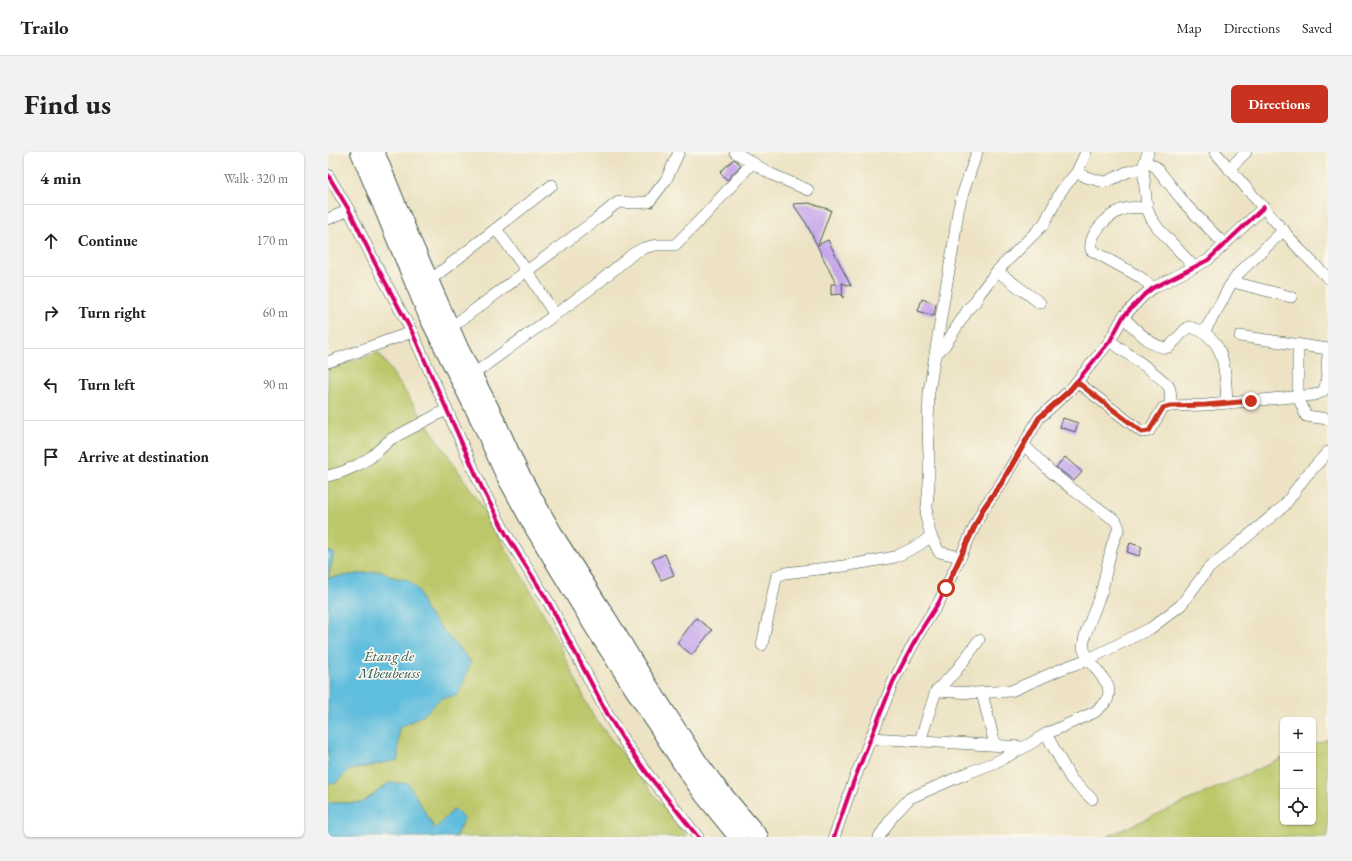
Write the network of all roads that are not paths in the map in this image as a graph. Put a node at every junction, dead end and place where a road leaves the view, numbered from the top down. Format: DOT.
graph roads {
  1 [pos="360,152"];
  2 [pos="375,152"];
  3 [pos="679,152"];
  4 [pos="735,152"];
  5 [pos="977,152"];
  6 [pos="1086,152"];
  7 [pos="1215,152"];
  8 [pos="1246,152"];
  9 [pos="1146,160"];
  10 [pos="752,163"];
  11 [pos="1229,169"];
  12 [pos="1077,172"];
  13 [pos="328,175"];
  14 [pos="552,185"];
  15 [pos="808,190"];
  16 [pos="1264,207"];
  17 [pos="1147,208"];
  18 [pos="349,210"];
  19 [pos="328,218"];
  20 [pos="496,229"];
  21 [pos="1284,230"];
  22 [pos="1224,244"];
  23 [pos="1194,267"];
  24 [pos="527,271"];
  25 [pos="997,271"];
  26 [pos="1328,278"];
  27 [pos="429,281"];
  28 [pos="1233,282"];
  29 [pos="1154,288"];
  30 [pos="1291,297"];
  31 [pos="1040,303"];
  32 [pos="555,315"];
  33 [pos="1123,317"];
  34 [pos="450,328"];
  35 [pos="412,332"];
  36 [pos="1204,332"];
  37 [pos="1240,336"];
  38 [pos="1110,341"];
  39 [pos="1298,344"];
  40 [pos="1328,349"];
  41 [pos="935,355"];
  42 [pos="1328,355"];
  43 [pos="328,362"];
  44 [pos="472,375"];
  45 [pos="1077,382"];
  46 [pos="1298,396"];
  47 [pos="1227,403"];
  48 [pos="1170,406"];
  49 [pos="446,410"];
  50 [pos="1328,419"];
  51 [pos="1024,445"];
  52 [pos="1328,452"];
  53 [pos="328,476"];
  54 [pos="931,536"];
  55 [pos="960,557"];
  56 [pos="979,640"];
  57 [pos="762,644"];
  58 [pos="1089,659"];
  59 [pos="936,691"];
  60 [pos="982,693"];
  61 [pos="1046,734"];
  62 [pos="871,738"];
  63 [pos="920,741"];
  64 [pos="996,745"];
  65 [pos="1026,747"];
  66 [pos="1092,799"];
  67 [pos="698,837"];
  68 [pos="738,837"];
  69 [pos="759,837"];
  70 [pos="834,837"];
  71 [pos="879,837"];
  1 -- 68 [label="highway"];
  2 -- 27 [label="highway"];
  3 -- 24 [label="street"];
  4 -- 10 [label="street"];
  5 -- 41 [label="street"];
  6 -- 12 [label="street"];
  7 -- 11 [label="street"];
  8 -- 11 [label="street"];
  9 -- 12 [label="street"];
  9 -- 17 [label="street"];
  9 -- 22 [label="street"];
  10 -- 15 [label="street"];
  10 -- 32 [label="street"];
  11 -- 16 [label="street"];
  12 -- 25 [label="street"];
  13 -- 18 [label="street"];
  14 -- 20 [label="street"];
  16 -- 21 [label="street"];
  16 -- 22 [label="street"];
  17 -- 23 [label="street"];
  17 -- 29 [label="street"];
  18 -- 19 [label="street"];
  18 -- 35 [label="street"];
  20 -- 24 [label="street"];
  20 -- 27 [label="street"];
  21 -- 26 [label="street"];
  21 -- 28 [label="street"];
  22 -- 23 [label="street"];
  23 -- 29 [label="street"];
  24 -- 32 [label="street"];
  24 -- 34 [label="street"];
  25 -- 31 [label="street"];
  25 -- 41 [label="street"];
  27 -- 34 [label="highway"];
  28 -- 30 [label="street"];
  28 -- 36 [label="street"];
  29 -- 33 [label="street"];
  32 -- 44 [label="street"];
  33 -- 36 [label="street"];
  33 -- 38 [label="street"];
  34 -- 44 [label="highway"];
  35 -- 43 [label="street"];
  35 -- 49 [label="street"];
  36 -- 47 [label="street"];
  37 -- 39 [label="street"];
  38 -- 45 [label="street"];
  38 -- 48 [label="street"];
  39 -- 40 [label="street"];
  39 -- 46 [label="street"];
  41 -- 54 [label="street"];
  42 -- 46 [label="street"];
  44 -- 69 [label="highway"];
  45 -- 48 [label="street"];
  45 -- 51 [label="street"];
  46 -- 47 [label="street"];
  46 -- 50 [label="street"];
  47 -- 48 [label="street"];
  49 -- 53 [label="street"];
  49 -- 67 [label="street"];
  51 -- 55 [label="street"];
  51 -- 58 [label="street"];
  52 -- 58 [label="street"];
  54 -- 55 [label="street"];
  54 -- 57 [label="street"];
  55 -- 62 [label="street"];
  56 -- 59 [label="street"];
  58 -- 60 [label="street"];
  58 -- 61 [label="street"];
  59 -- 60 [label="street"];
  59 -- 63 [label="street"];
  60 -- 64 [label="street"];
  61 -- 65 [label="street"];
  61 -- 66 [label="street"];
  62 -- 63 [label="street"];
  62 -- 70 [label="street"];
  63 -- 64 [label="street"];
  64 -- 65 [label="street"];
  65 -- 71 [label="street"];
}
